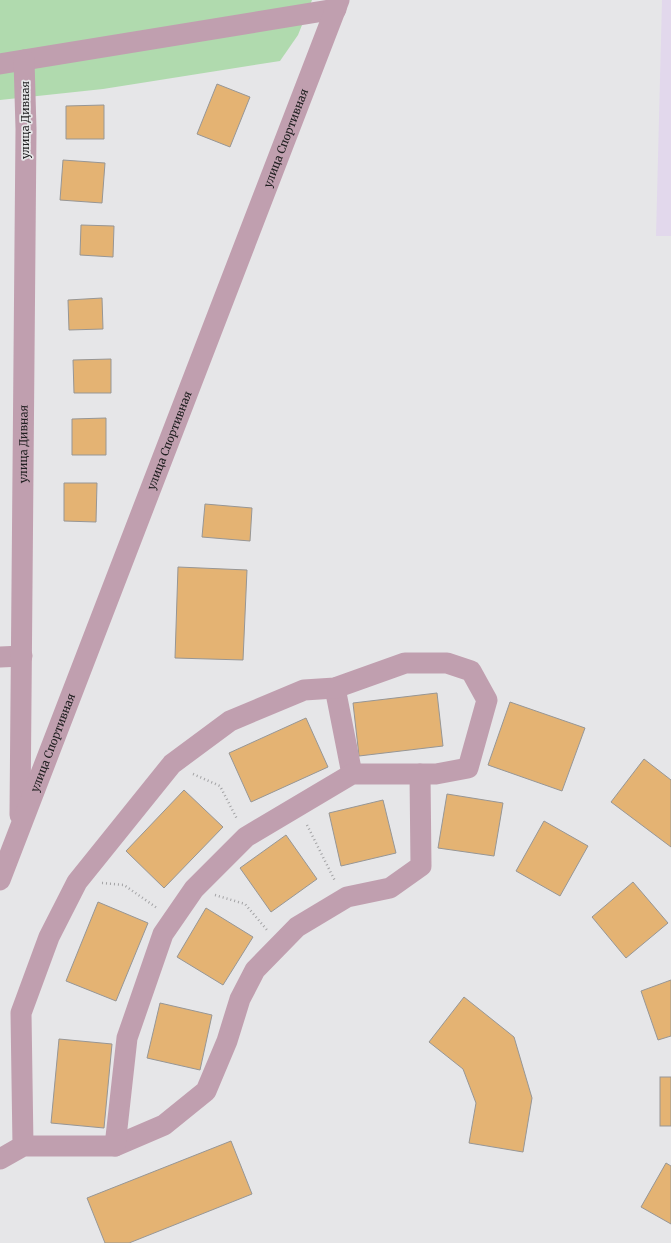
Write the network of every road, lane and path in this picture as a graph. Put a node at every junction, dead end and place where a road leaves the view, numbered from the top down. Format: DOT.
graph roads {
  1 [pos="338,5"];
  2 [pos="24,60"];
  3 [pos="0,64"];
  4 [pos="22,656"];
  5 [pos="0,657"];
  6 [pos="334,688"];
  7 [pos="172,764"];
  8 [pos="352,774"];
  9 [pos="420,774"];
  10 [pos="297,806"];
  11 [pos="20,829"];
  12 [pos="246,837"];
  13 [pos="0,880"];
  14 [pos="77,882"];
  15 [pos="194,889"];
  16 [pos="344,899"];
  17 [pos="173,920"];
  18 [pos="280,944"];
  19 [pos="23,1146"];
  20 [pos="115,1146"];
  21 [pos="0,1159"];
  1 -- 2 [label="street"];
  1 -- 11 [label="street, улица Спортивная"];
  2 -- 3 [label="street"];
  2 -- 4 [label="street, улица Дивная"];
  4 -- 5 [label="street"];
  4 -- 11 [label="street, улица Дивная"];
  6 -- 7 [label="street"];
  6 -- 8 [label="street"];
  6 -- 9 [label="street"];
  7 -- 12 [label="path"];
  7 -- 14 [label="street"];
  8 -- 9 [label="street"];
  8 -- 10 [label="street"];
  9 -- 16 [label="street"];
  10 -- 12 [label="street"];
  10 -- 16 [label="path"];
  11 -- 13 [label="street, улица Спортивная"];
  12 -- 15 [label="street"];
  14 -- 17 [label="path"];
  14 -- 19 [label="street"];
  15 -- 17 [label="street"];
  15 -- 18 [label="path"];
  16 -- 18 [label="street"];
  17 -- 20 [label="street"];
  18 -- 20 [label="street"];
  19 -- 20 [label="street"];
  19 -- 21 [label="street"];
}
